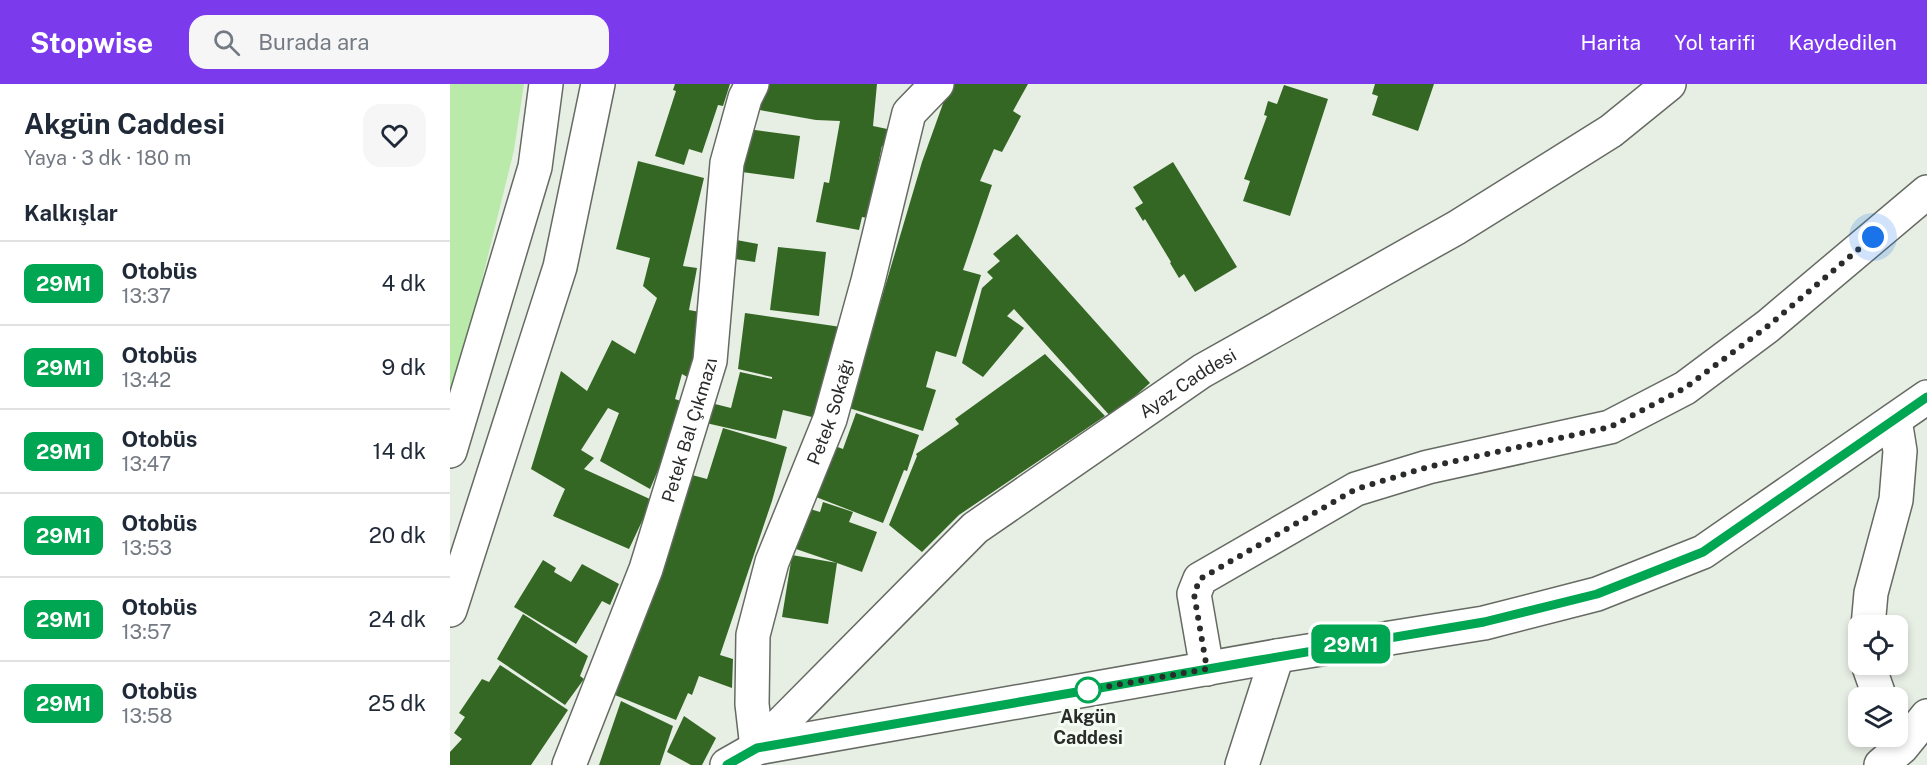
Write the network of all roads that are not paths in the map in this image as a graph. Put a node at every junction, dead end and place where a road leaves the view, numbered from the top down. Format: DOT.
graph roads {
  1 [pos="546,84"];
  2 [pos="598,84"];
  3 [pos="752,84"];
  4 [pos="937,84"];
  5 [pos="1669,84"];
  6 [pos="905,98"];
  7 [pos="1927,192"];
  8 [pos="1927,397"];
  9 [pos="1895,420"];
  10 [pos="450,451"];
  11 [pos="450,610"];
  12 [pos="1869,615"];
  13 [pos="1278,657"];
  14 [pos="1207,669"];
  15 [pos="1927,716"];
  16 [pos="757,748"];
  17 [pos="1898,753"];
  18 [pos="569,765"];
  19 [pos="727,765"];
  20 [pos="1242,765"];
  1 -- 10 [label="street"];
  2 -- 11 [label="street"];
  3 -- 18 [label="street, Petek Bal Çıkmazı"];
  4 -- 6 [label="street, Petek Sokağı"];
  5 -- 16 [label="street, Ayaz Caddesi"];
  6 -- 16 [label="street, Petek Sokağı"];
  7 -- 14 [label="street"];
  8 -- 9 [label="street"];
  9 -- 12 [label="street"];
  9 -- 13 [label="street"];
  13 -- 14 [label="street"];
  13 -- 20 [label="street"];
  14 -- 16 [label="street"];
  15 -- 17 [label="street"];
  16 -- 19 [label="street"];
}
